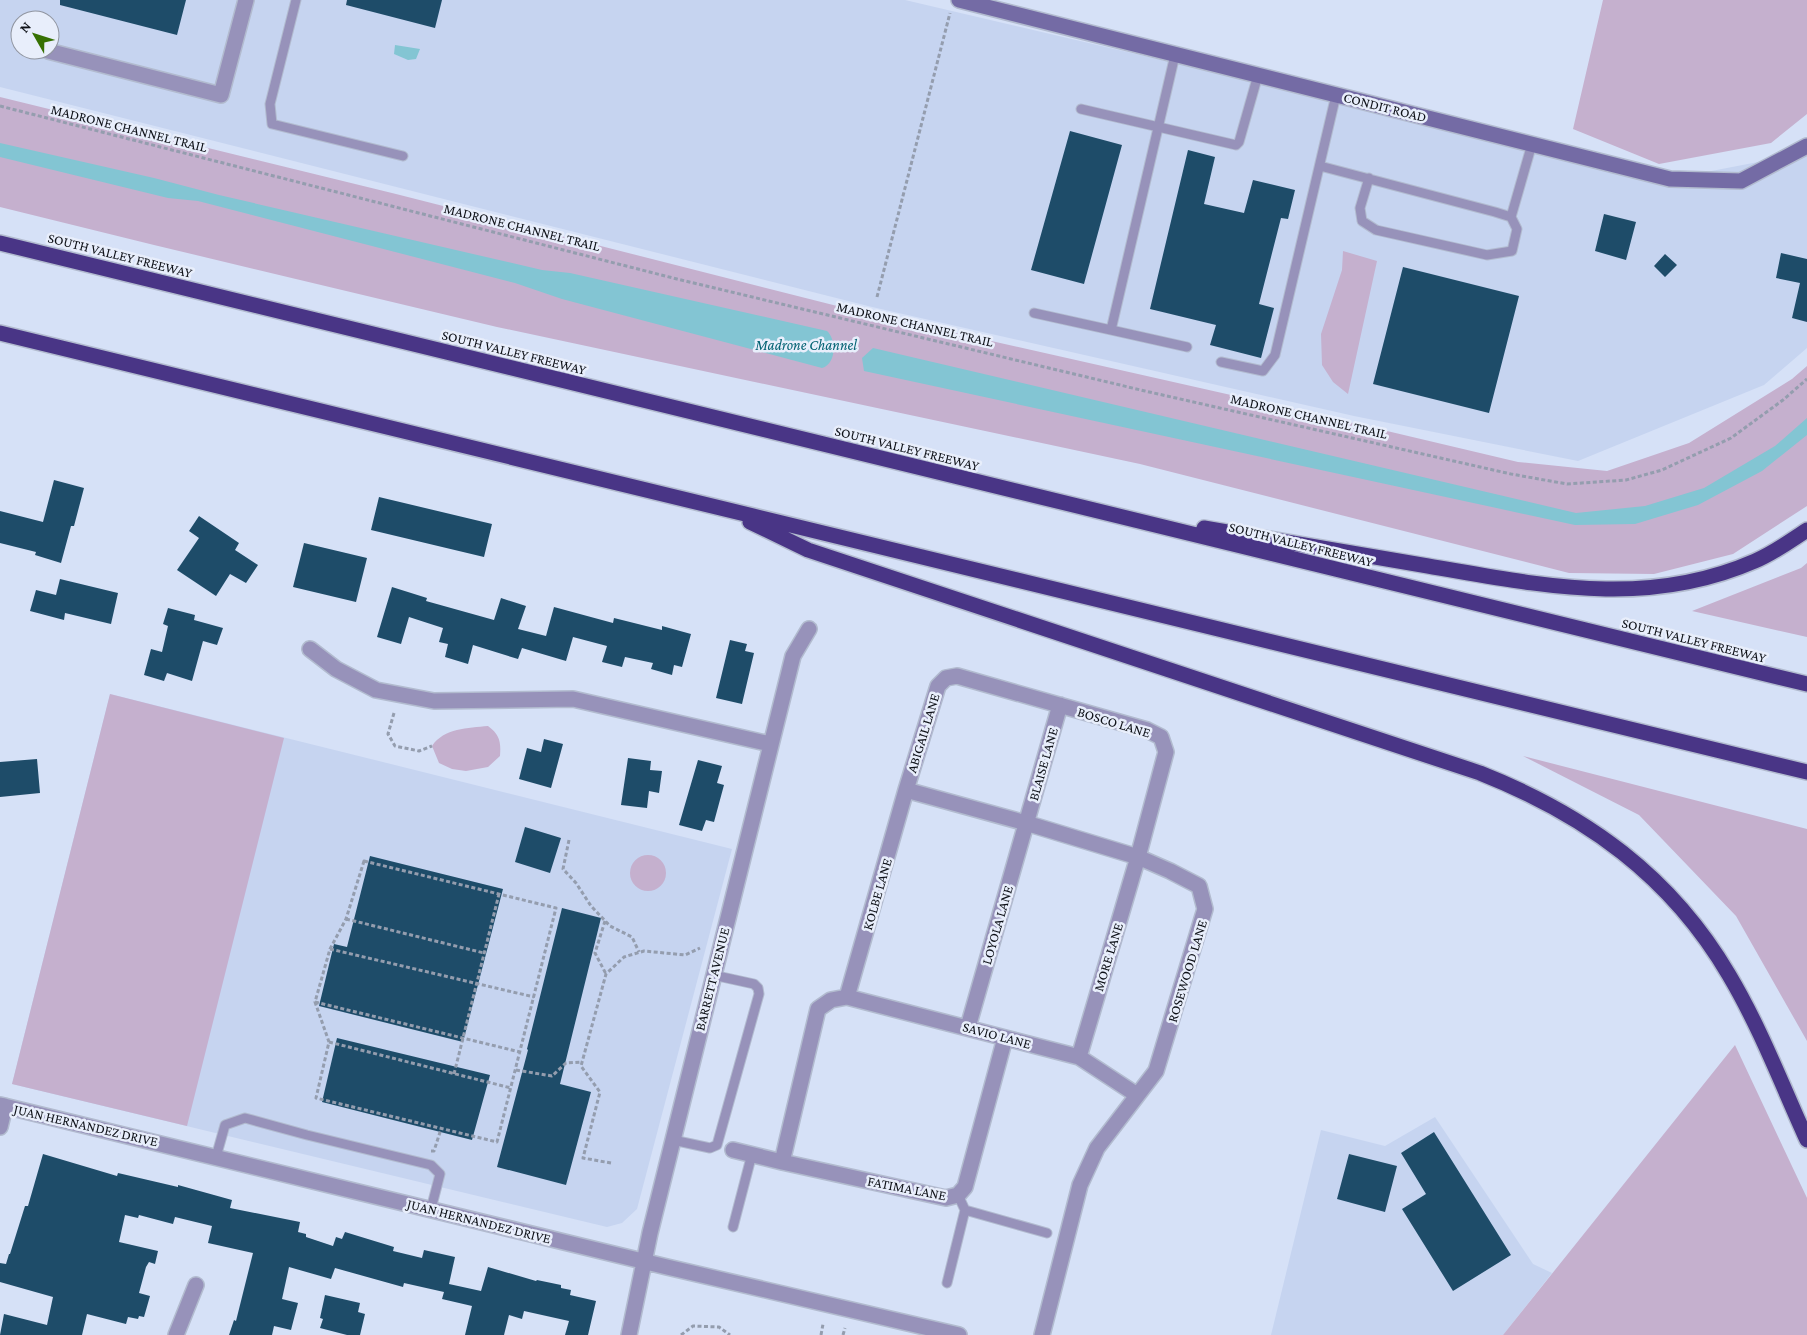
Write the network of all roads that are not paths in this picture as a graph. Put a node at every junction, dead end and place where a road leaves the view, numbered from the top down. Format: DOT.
graph roads {
  1 [pos="246,0"];
  2 [pos="296,0"];
  3 [pos="955,5"];
  4 [pos="60,54"];
  5 [pos="1175,55"];
  6 [pos="1258,75"];
  7 [pos="1336,95"];
  8 [pos="1081,109"];
  9 [pos="1157,127"];
  10 [pos="1532,144"];
  11 [pos="1807,146"];
  12 [pos="403,156"];
  13 [pos="1320,166"];
  14 [pos="1369,178"];
  15 [pos="1510,218"];
  16 [pos="0,243"];
  17 [pos="1034,313"];
  18 [pos="1111,330"];
  19 [pos="0,332"];
  20 [pos="1187,347"];
  21 [pos="1222,362"];
  22 [pos="1078,507"];
  23 [pos="722,509"];
  24 [pos="1807,530"];
  25 [pos="809,629"];
  26 [pos="310,649"];
  27 [pos="946,678"];
  28 [pos="1807,684"];
  29 [pos="1060,705"];
  30 [pos="770,744"];
  31 [pos="1807,772"];
  32 [pos="906,790"];
  33 [pos="1026,823"];
  34 [pos="1138,858"];
  35 [pos="713,975"];
  36 [pos="847,997"];
  37 [pos="968,1028"];
  38 [pos="1005,1038"];
  39 [pos="1078,1057"];
  40 [pos="1137,1095"];
  41 [pos="3,1106"];
  42 [pos="0,1127"];
  43 [pos="673,1140"];
  44 [pos="1807,1140"];
  45 [pos="733,1150"];
  46 [pos="752,1154"];
  47 [pos="216,1157"];
  48 [pos="782,1162"];
  49 [pos="958,1195"];
  50 [pos="431,1209"];
  51 [pos="965,1210"];
  52 [pos="733,1227"];
  53 [pos="1047,1233"];
  54 [pos="644,1261"];
  55 [pos="947,1283"];
  56 [pos="196,1285"];
  57 [pos="176,1335"];
  58 [pos="630,1335"];
  59 [pos="959,1335"];
  60 [pos="1042,1335"];
  1 -- 4 [label="street"];
  2 -- 12 [label="lane"];
  3 -- 5 [label="street, CONDIT ROAD"];
  5 -- 6 [label="street, CONDIT ROAD"];
  5 -- 9 [label="lane"];
  6 -- 7 [label="street, CONDIT ROAD"];
  6 -- 9 [label="lane"];
  7 -- 10 [label="street, CONDIT ROAD"];
  7 -- 13 [label="lane"];
  8 -- 9 [label="lane"];
  9 -- 18 [label="lane"];
  10 -- 11 [label="street, CONDIT ROAD"];
  10 -- 15 [label="lane"];
  13 -- 14 [label="lane"];
  13 -- 21 [label="lane"];
  14 -- 15 [label="lane"];
  14 -- 15 [label="lane"];
  16 -- 22 [label="highway, SOUTH VALLEY FREEWAY"];
  17 -- 18 [label="lane"];
  18 -- 20 [label="lane"];
  19 -- 23 [label="highway"];
  22 -- 24 [label="highway"];
  22 -- 28 [label="highway, SOUTH VALLEY FREEWAY"];
  23 -- 31 [label="highway"];
  23 -- 44 [label="highway"];
  25 -- 30 [label="street, BARRETT AVENUE"];
  26 -- 30 [label="street"];
  27 -- 29 [label="street, BOSCO LANE"];
  27 -- 32 [label="street, ABIGAIL LANE"];
  29 -- 33 [label="street, BLAISE LANE"];
  29 -- 34 [label="street, BOSCO LANE"];
  30 -- 35 [label="street, BARRETT AVENUE"];
  32 -- 33 [label="street, ROSEWOOD LANE"];
  32 -- 36 [label="street, KOLBE LANE"];
  33 -- 34 [label="street, ROSEWOOD LANE"];
  33 -- 37 [label="street, LOYOLA LANE"];
  34 -- 39 [label="street, MORE LANE"];
  34 -- 40 [label="street, ROSEWOOD LANE"];
  35 -- 43 [label="street, BARRETT AVENUE"];
  35 -- 43 [label="lane"];
  36 -- 37 [label="street, SAVIO LANE"];
  36 -- 48 [label="street"];
  37 -- 38 [label="street, SAVIO LANE"];
  38 -- 39 [label="street, SAVIO LANE"];
  38 -- 49 [label="street, FATIMA LANE"];
  39 -- 40 [label="street, SAVIO LANE"];
  40 -- 60 [label="street, ROSEWOOD LANE"];
  41 -- 42 [label="street"];
  41 -- 47 [label="street, JUAN HERNANDEZ DRIVE"];
  43 -- 54 [label="street, BARRETT AVENUE"];
  45 -- 46 [label="street, FATIMA LANE"];
  46 -- 48 [label="street, FATIMA LANE"];
  46 -- 52 [label="lane"];
  47 -- 50 [label="street, JUAN HERNANDEZ DRIVE"];
  47 -- 50 [label="lane"];
  48 -- 49 [label="street, FATIMA LANE"];
  49 -- 51 [label="lane"];
  50 -- 54 [label="street, JUAN HERNANDEZ DRIVE"];
  51 -- 53 [label="lane"];
  51 -- 55 [label="lane"];
  54 -- 58 [label="street, BARRETT AVENUE"];
  54 -- 59 [label="street, JUAN HERNANDEZ DRIVE"];
  56 -- 57 [label="street"];
}
